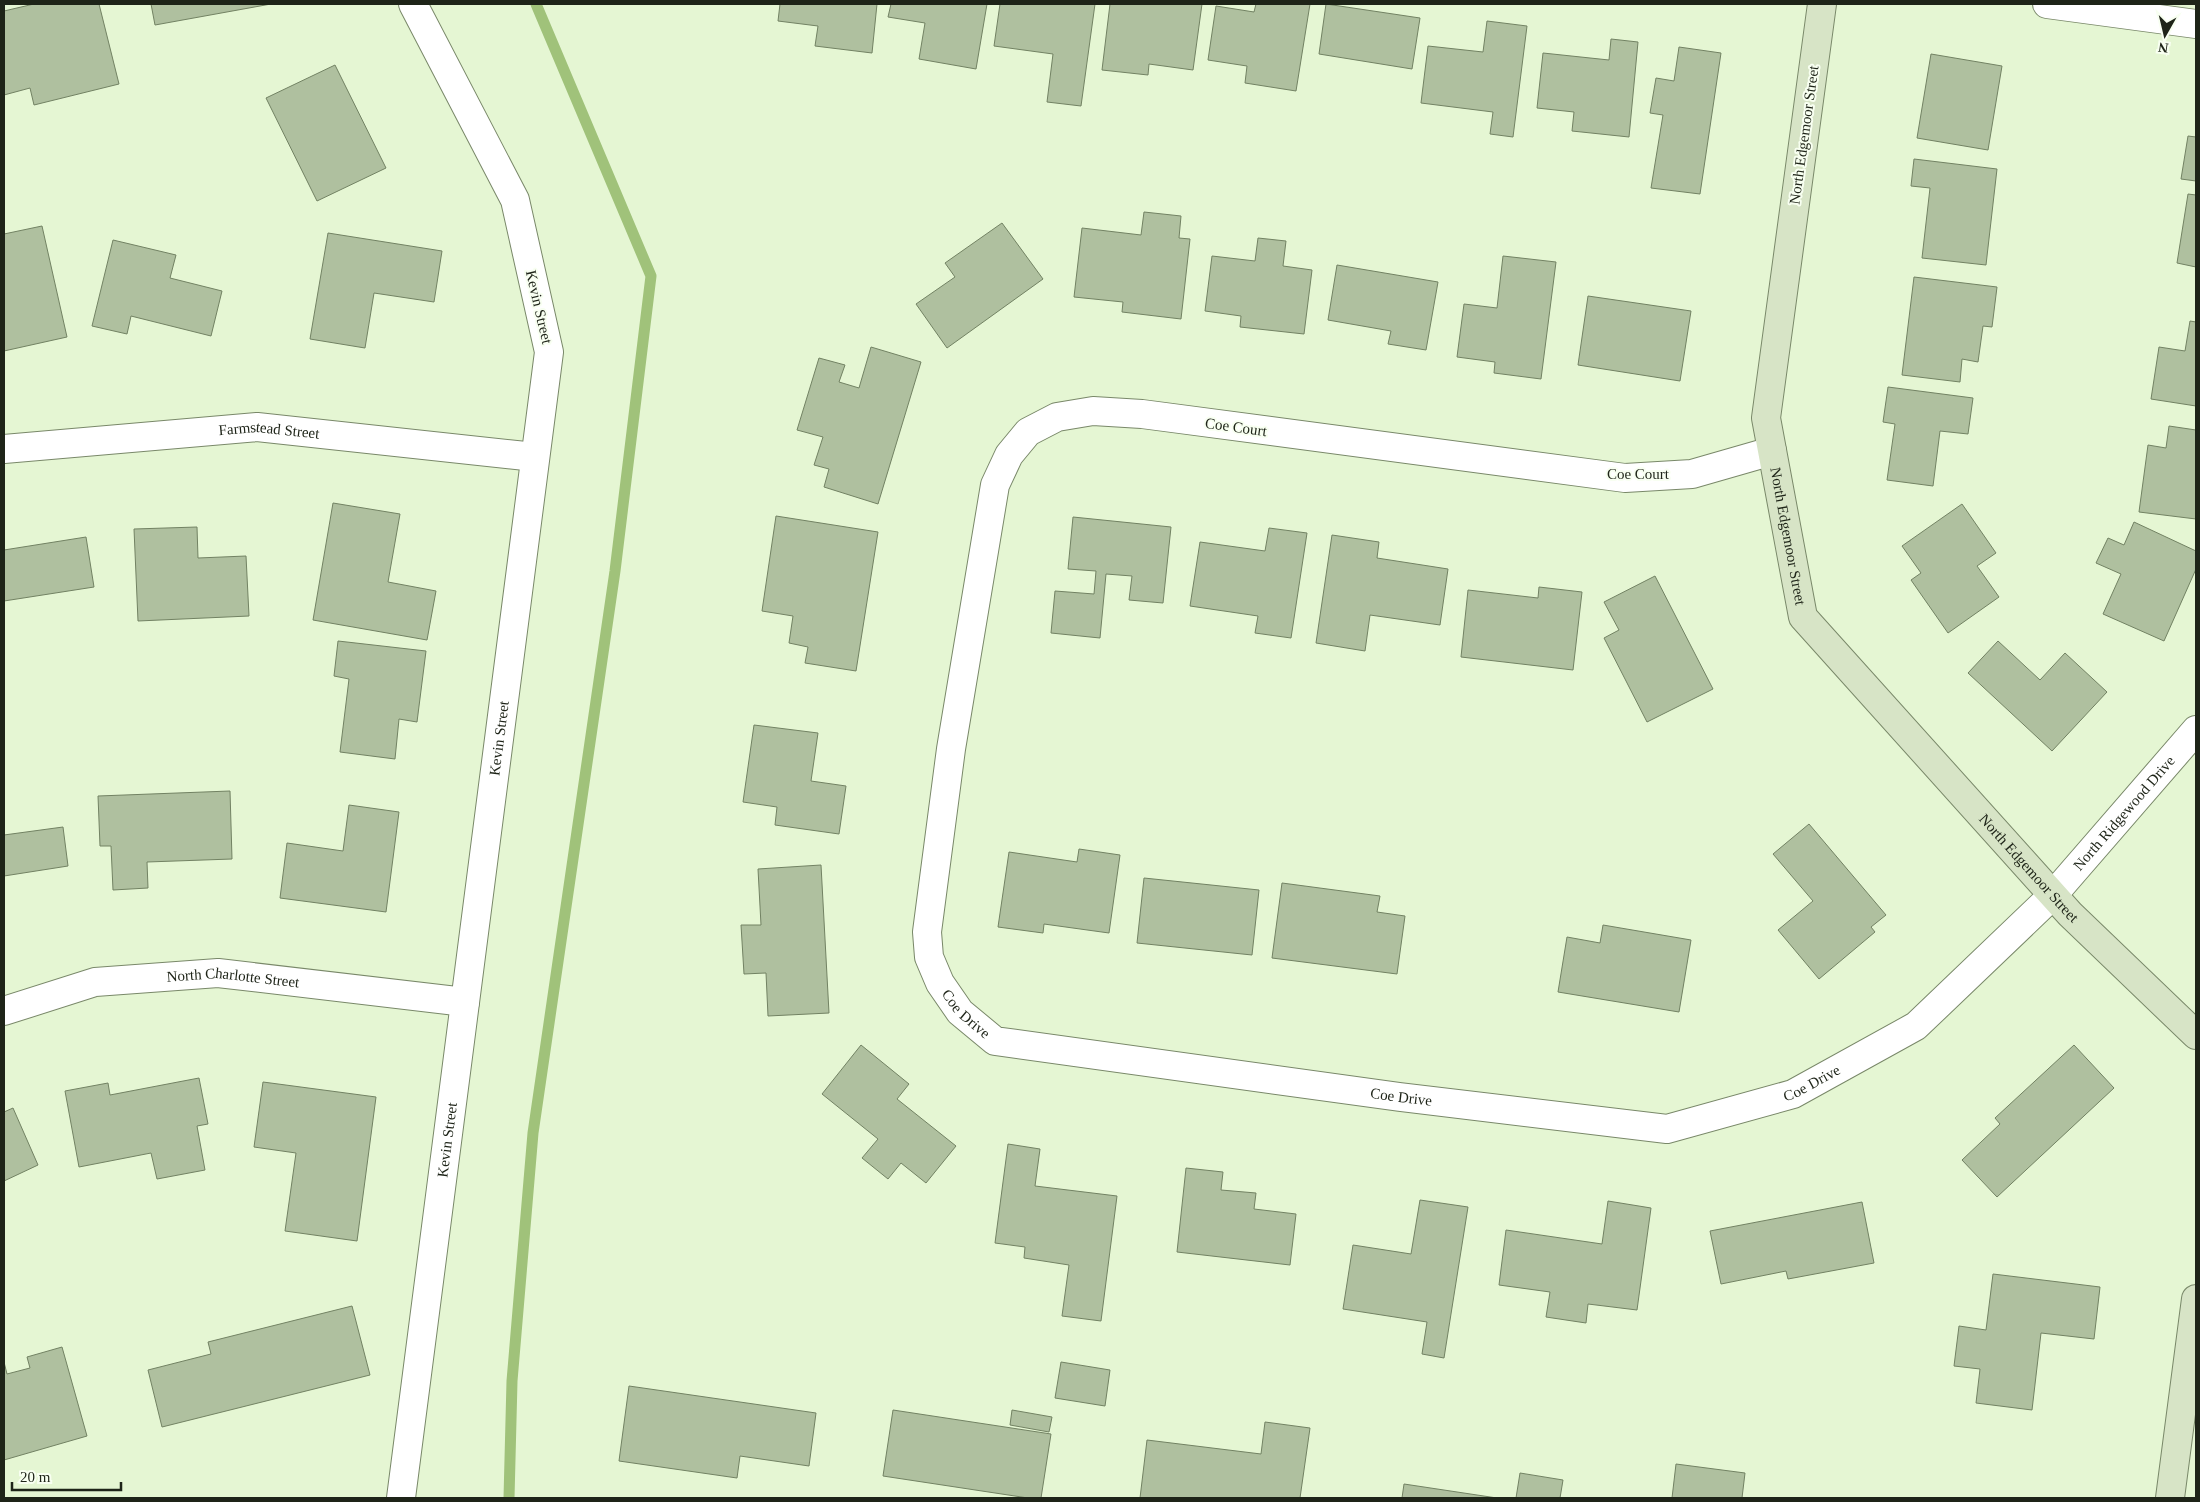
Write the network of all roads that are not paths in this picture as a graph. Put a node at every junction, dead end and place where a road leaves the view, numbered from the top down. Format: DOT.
graph roads {
  1 [pos="412,4"];
  2 [pos="1822,4"];
  3 [pos="2047,4"];
  4 [pos="2196,24"];
  5 [pos="4,449"];
  6 [pos="1772,451"];
  7 [pos="536,457"];
  8 [pos="2196,730"];
  9 [pos="952,748"];
  10 [pos="2053,895"];
  11 [pos="465,1002"];
  12 [pos="4,1010"];
  13 [pos="2196,1035"];
  14 [pos="2196,1299"];
  15 [pos="401,1498"];
  16 [pos="2170,1498"];
  1 -- 7 [label="street, Kevin Street"];
  2 -- 6 [label="street, North Edgemoor Street"];
  3 -- 4 [label="street"];
  5 -- 7 [label="street, Farmstead Street"];
  6 -- 9 [label="street, Coe Court"];
  6 -- 10 [label="street, North Edgemoor Street"];
  7 -- 11 [label="street, Kevin Street"];
  8 -- 10 [label="street, North Ridgewood Drive"];
  9 -- 10 [label="street, Coe Drive"];
  10 -- 13 [label="street, North Edgemoor Street"];
  11 -- 12 [label="street, North Charlotte Street"];
  11 -- 15 [label="street, Kevin Street"];
  14 -- 16 [label="street"];
}
